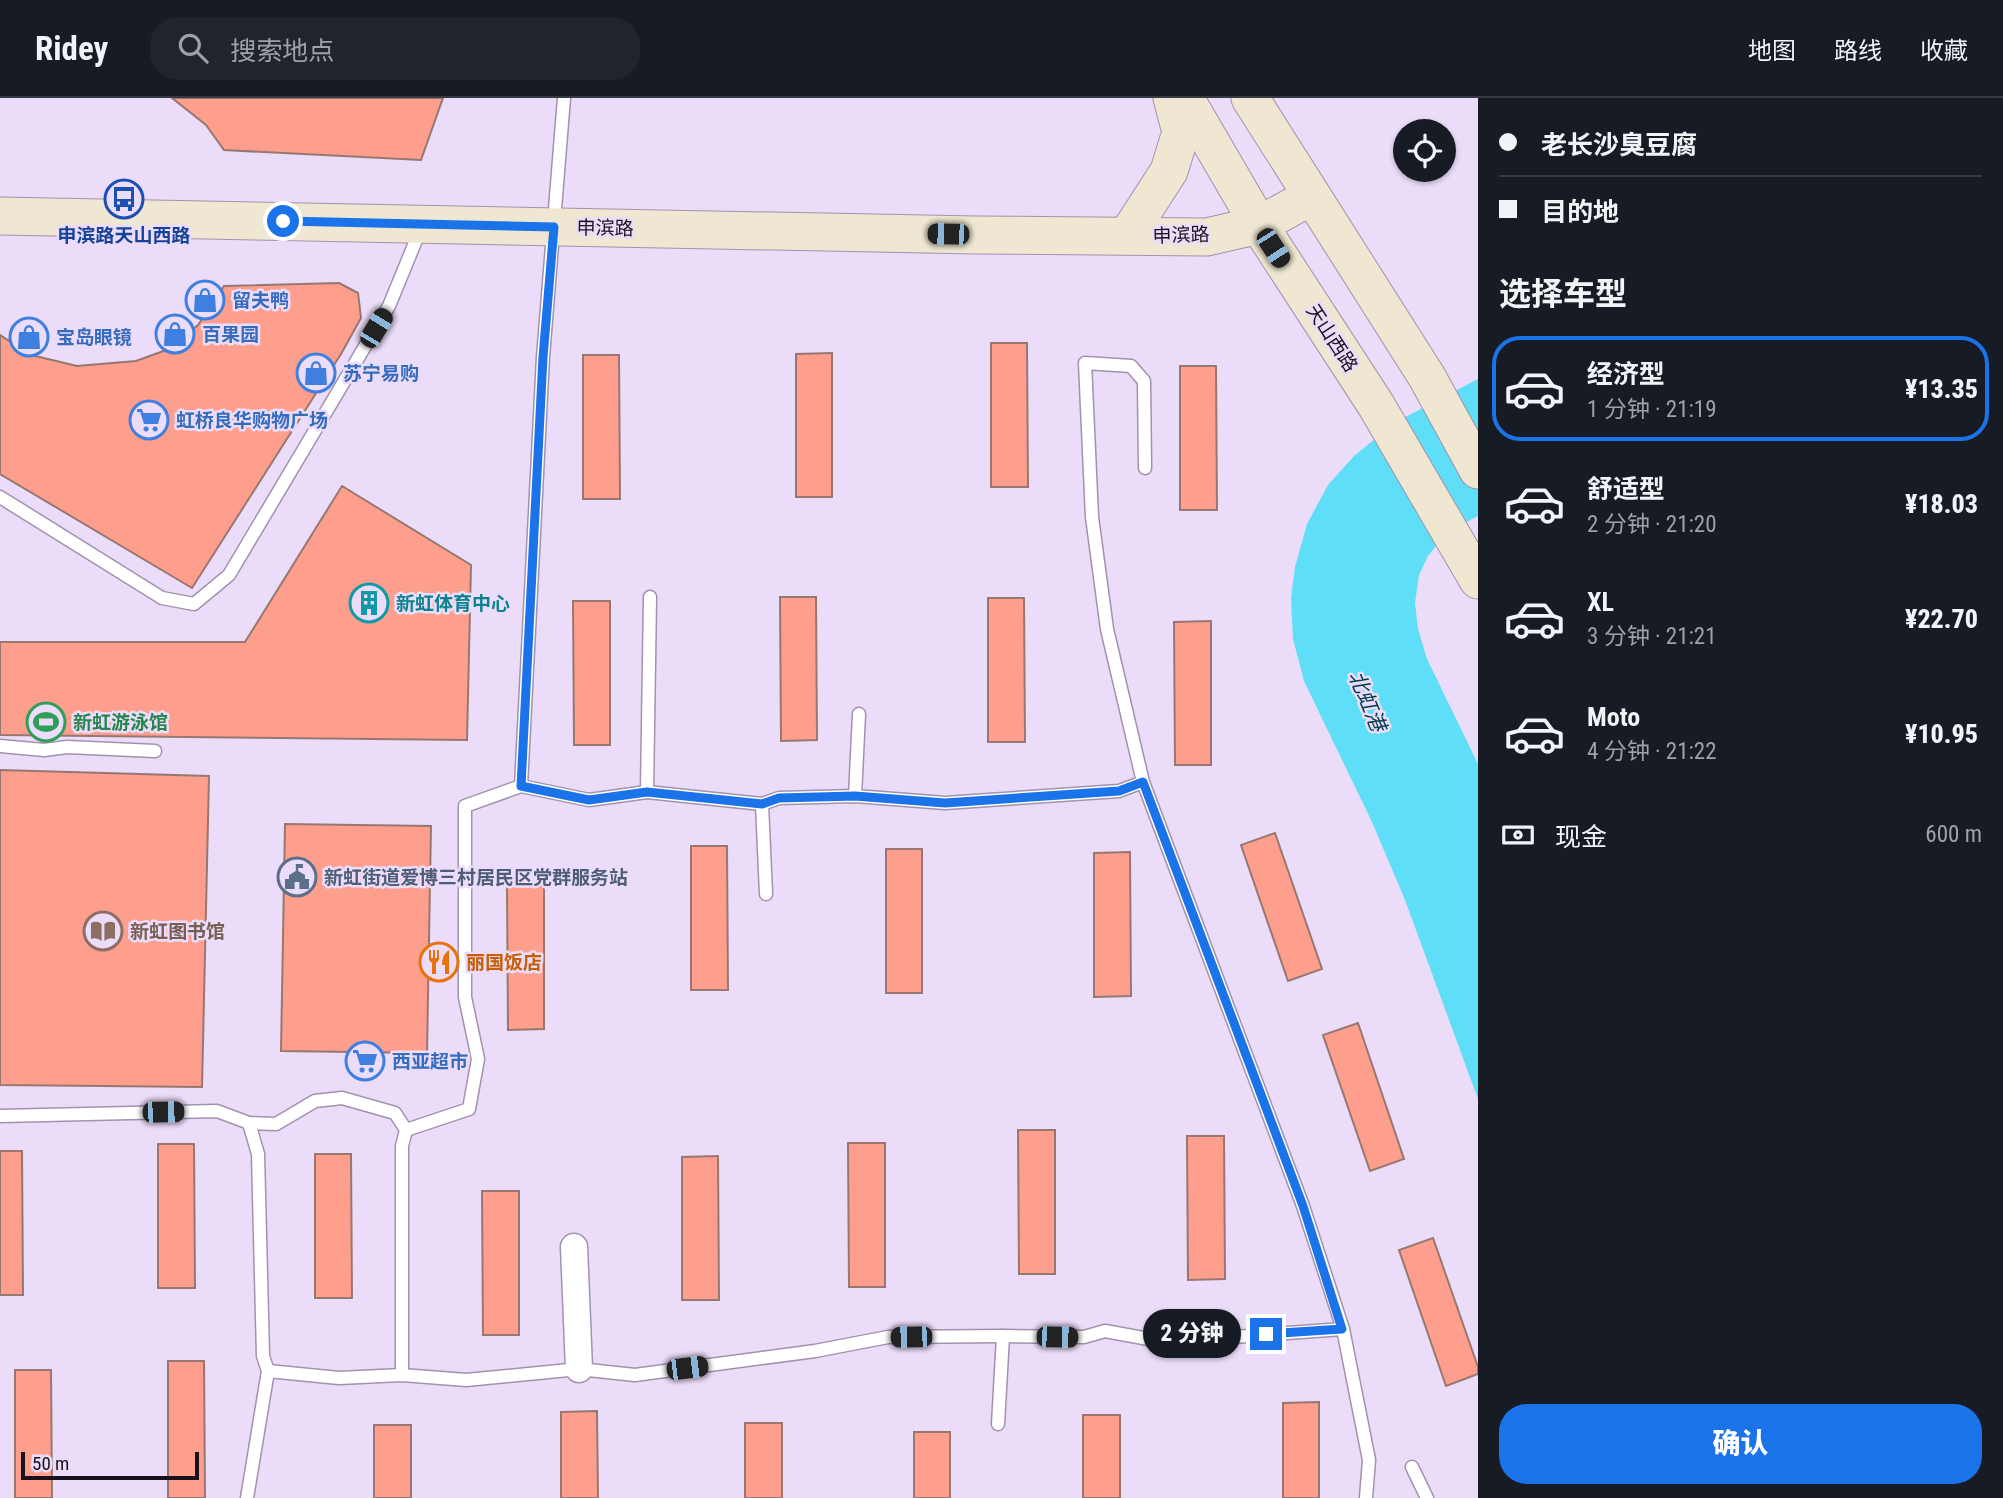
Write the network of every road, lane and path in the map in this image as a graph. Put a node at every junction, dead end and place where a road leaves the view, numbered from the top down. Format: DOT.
graph roads {
  1 [pos="564,98"];
  2 [pos="1172,98"];
  3 [pos="1185,98"];
  4 [pos="1250,98"];
  5 [pos="1312,196"];
  6 [pos="0,216"];
  7 [pos="422,224"];
  8 [pos="1259,225"];
  9 [pos="554,227"];
  10 [pos="1127,236"];
  11 [pos="1145,468"];
  12 [pos="1478,470"];
  13 [pos="0,497"];
  14 [pos="1472,570"];
  15 [pos="650,597"];
  16 [pos="859,714"];
  17 [pos="0,746"];
  18 [pos="155,751"];
  19 [pos="1143,782"];
  20 [pos="521,786"];
  21 [pos="647,792"];
  22 [pos="855,796"];
  23 [pos="762,804"];
  24 [pos="766,894"];
  25 [pos="0,1116"];
  26 [pos="249,1123"];
  27 [pos="406,1130"];
  28 [pos="574,1247"];
  29 [pos="1342,1329"];
  30 [pos="1003,1336"];
  31 [pos="579,1369"];
  32 [pos="268,1371"];
  33 [pos="402,1374"];
  34 [pos="998,1424"];
  35 [pos="1412,1467"];
  36 [pos="247,1498"];
  37 [pos="1366,1498"];
  38 [pos="1427,1498"];
  1 -- 9 [label="lane"];
  2 -- 10 [label="main road, 申滨路"];
  3 -- 8 [label="main road, 天山西路"];
  4 -- 5 [label="main road"];
  5 -- 8 [label="main road, 申滨路"];
  5 -- 12 [label="main road"];
  6 -- 7 [label="main road, 申滨路"];
  7 -- 9 [label="main road, 申滨路"];
  7 -- 13 [label="lane"];
  8 -- 10 [label="main road, 申滨路"];
  8 -- 14 [label="main road, 天山西路"];
  9 -- 10 [label="main road, 申滨路"];
  9 -- 20 [label="lane"];
  11 -- 19 [label="lane"];
  15 -- 21 [label="lane"];
  16 -- 22 [label="lane"];
  17 -- 18 [label="lane"];
  19 -- 22 [label="lane"];
  19 -- 29 [label="lane"];
  20 -- 21 [label="lane"];
  20 -- 27 [label="lane"];
  21 -- 23 [label="lane"];
  22 -- 23 [label="lane"];
  23 -- 24 [label="lane"];
  25 -- 26 [label="lane"];
  26 -- 27 [label="lane"];
  26 -- 32 [label="lane"];
  27 -- 33 [label="lane"];
  28 -- 31 [label="street"];
  29 -- 30 [label="lane"];
  29 -- 37 [label="lane"];
  30 -- 31 [label="lane"];
  30 -- 34 [label="lane"];
  31 -- 33 [label="lane"];
  32 -- 33 [label="lane"];
  32 -- 36 [label="lane"];
  35 -- 38 [label="lane"];
}
